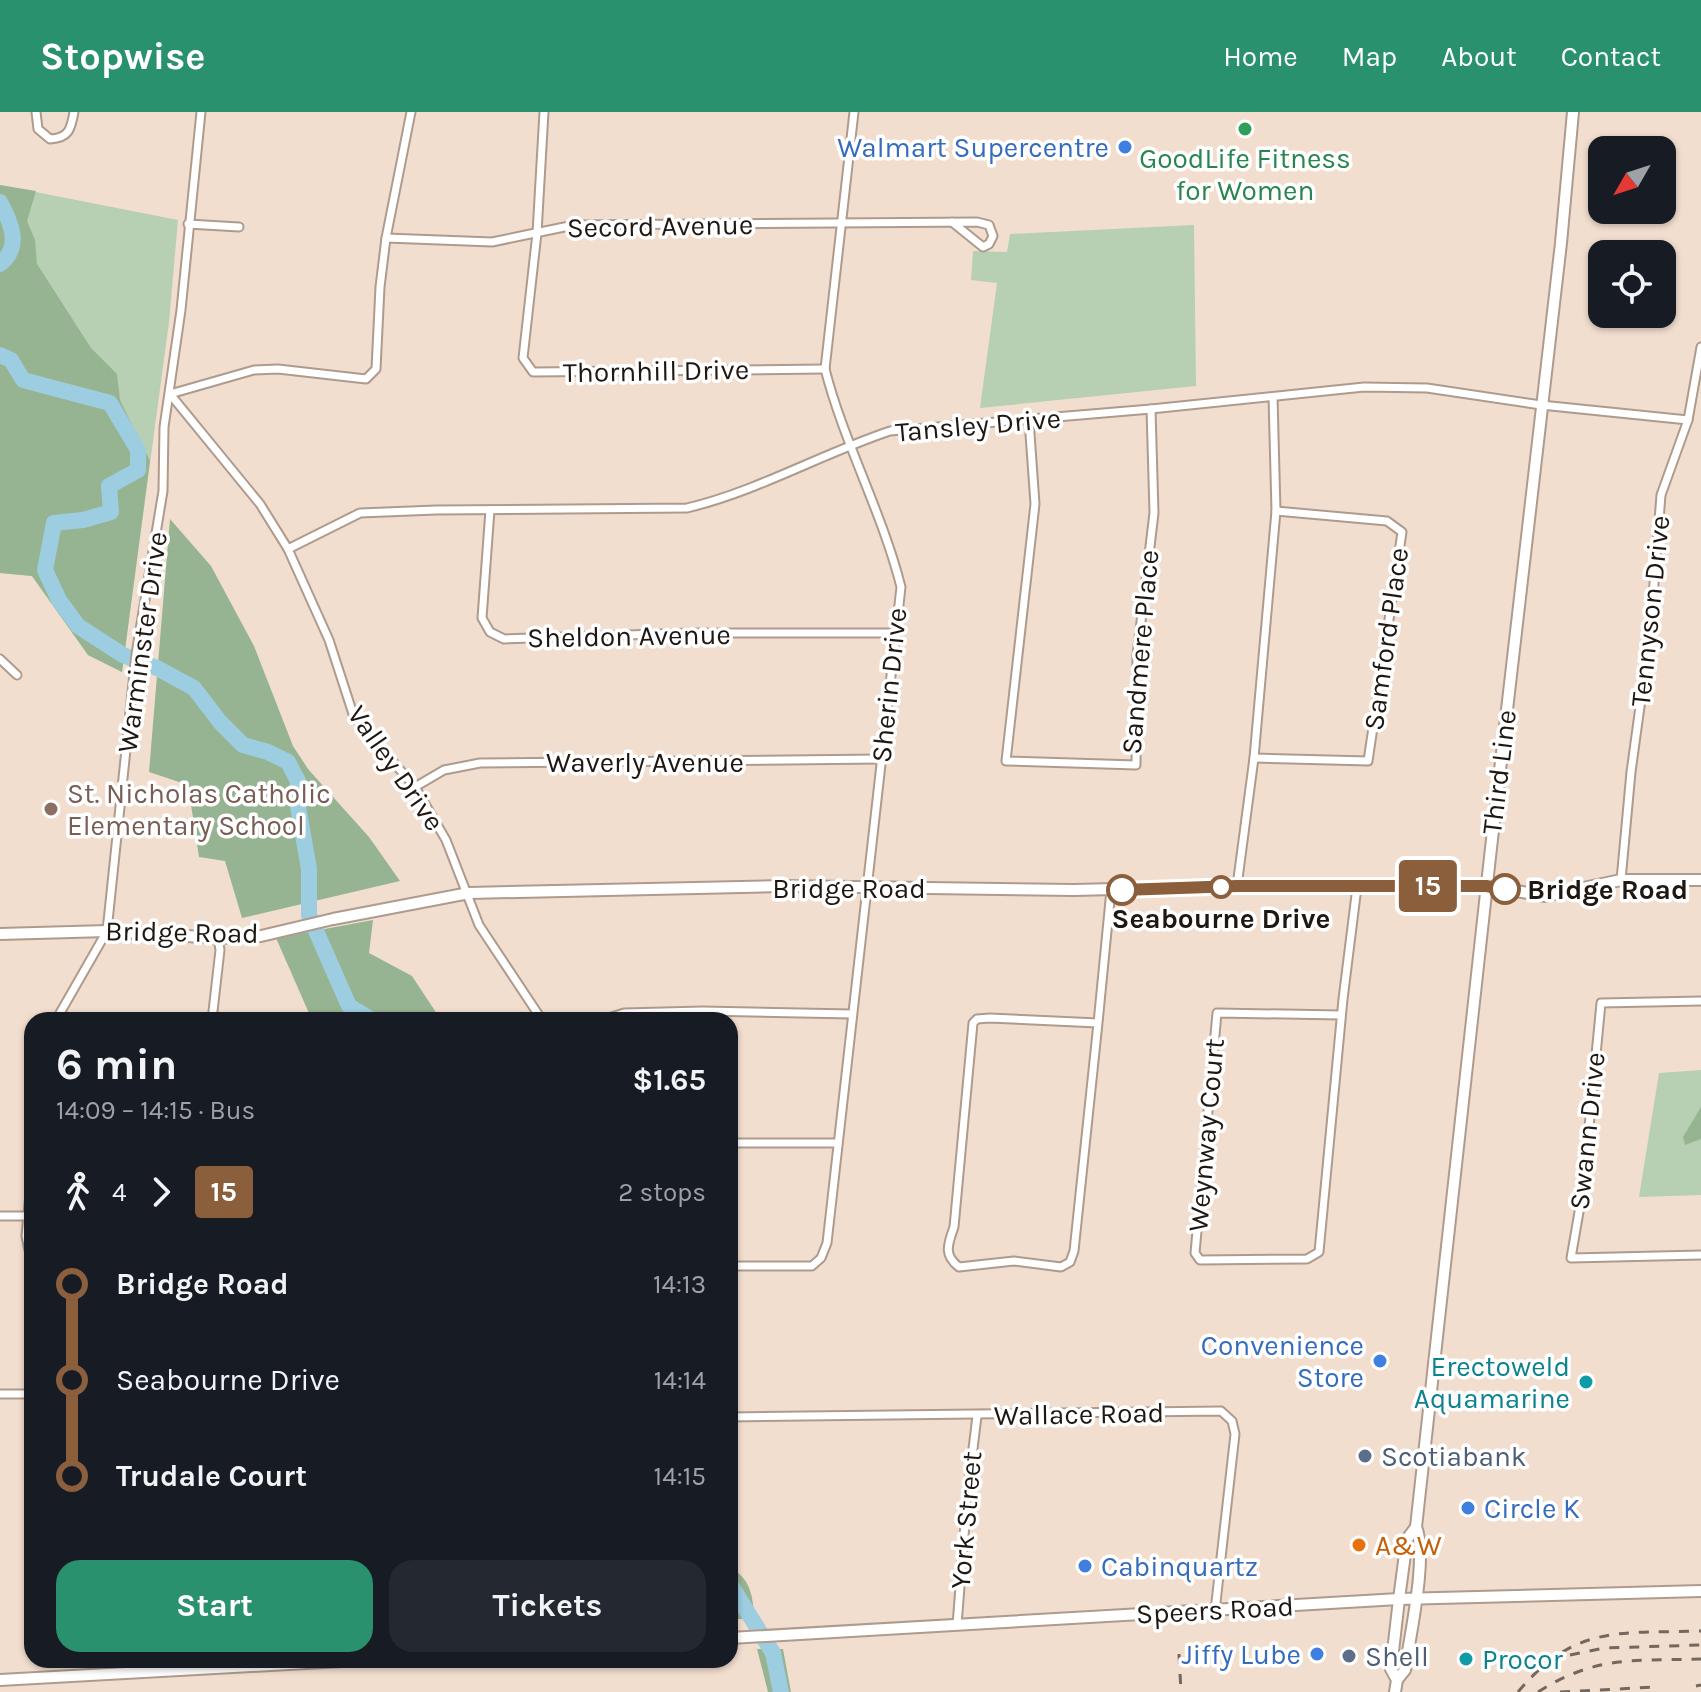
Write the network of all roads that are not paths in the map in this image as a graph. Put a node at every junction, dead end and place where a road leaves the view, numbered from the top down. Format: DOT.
graph roads {
  1 [pos="36,112"];
  2 [pos="74,112"];
  3 [pos="201,112"];
  4 [pos="411,112"];
  5 [pos="544,112"];
  6 [pos="854,112"];
  7 [pos="1573,112"];
  8 [pos="840,222"];
  9 [pos="952,222"];
  10 [pos="188,224"];
  11 [pos="239,227"];
  12 [pos="537,233"];
  13 [pos="386,238"];
  14 [pos="1701,347"];
  15 [pos="825,369"];
  16 [pos="170,394"];
  17 [pos="1273,397"];
  18 [pos="1541,405"];
  19 [pos="1151,409"];
  20 [pos="1029,420"];
  21 [pos="1688,420"];
  22 [pos="851,444"];
  23 [pos="490,510"];
  24 [pos="1276,511"];
  25 [pos="288,549"];
  26 [pos="894,633"];
  27 [pos="0,659"];
  28 [pos="17,675"];
  29 [pos="1254,758"];
  30 [pos="881,759"];
  31 [pos="415,787"];
  32 [pos="1621,880"];
  33 [pos="1701,880"];
  34 [pos="1237,886"];
  35 [pos="1486,886"];
  36 [pos="866,887"];
  37 [pos="1357,887"];
  38 [pos="1111,890"];
  39 [pos="469,893"];
  40 [pos="107,931"];
  41 [pos="0,934"];
  42 [pos="218,938"];
  43 [pos="1701,1001"];
  44 [pos="61,1012"];
  45 [pos="213,1012"];
  46 [pos="537,1012"];
  47 [pos="664,1012"];
  48 [pos="852,1014"];
  49 [pos="1341,1015"];
  50 [pos="1098,1023"];
  51 [pos="738,1143"];
  52 [pos="838,1143"];
  53 [pos="0,1216"];
  54 [pos="24,1216"];
  55 [pos="1701,1255"];
  56 [pos="738,1266"];
  57 [pos="0,1394"];
  58 [pos="24,1394"];
  59 [pos="977,1416"];
  60 [pos="738,1417"];
  61 [pos="1416,1527"];
  62 [pos="1701,1591"];
  63 [pos="1399,1599"];
  64 [pos="1415,1599"];
  65 [pos="1215,1611"];
  66 [pos="957,1625"];
  67 [pos="738,1638"];
  68 [pos="216,1668"];
  69 [pos="0,1680"];
  70 [pos="1397,1680"];
  71 [pos="1395,1692"];
  1 -- 2 [label="street"];
  3 -- 10 [label="street, Warminster Drive"];
  4 -- 13 [label="street"];
  5 -- 12 [label="street"];
  6 -- 8 [label="street, Sherin Drive"];
  7 -- 18 [label="main road, Third Line"];
  8 -- 9 [label="street, Secord Avenue"];
  8 -- 12 [label="street, Secord Avenue"];
  8 -- 15 [label="street, Sherin Drive"];
  9 -- 9 [label="street, Secord Avenue"];
  10 -- 11 [label="street"];
  10 -- 16 [label="street, Warminster Drive"];
  12 -- 13 [label="street, Secord Avenue"];
  12 -- 15 [label="street, Thornhill Drive"];
  13 -- 16 [label="street"];
  14 -- 21 [label="street, Tennyson Drive"];
  15 -- 22 [label="street, Sherin Drive"];
  16 -- 25 [label="street"];
  16 -- 40 [label="street, Warminster Drive"];
  17 -- 18 [label="street, Tansley Drive"];
  17 -- 19 [label="street, Tansley Drive"];
  17 -- 24 [label="street"];
  18 -- 21 [label="street, Tansley Drive"];
  18 -- 35 [label="main road, Third Line"];
  19 -- 20 [label="street, Tansley Drive"];
  19 -- 20 [label="street, Sandmere Place"];
  20 -- 22 [label="street, Tansley Drive"];
  21 -- 32 [label="street, Tennyson Drive"];
  22 -- 23 [label="street, Tansley Drive"];
  22 -- 26 [label="street, Sherin Drive"];
  23 -- 25 [label="street, Tansley Drive"];
  23 -- 26 [label="street, Sheldon Avenue"];
  24 -- 29 [label="street"];
  24 -- 29 [label="street, Samford Place"];
  25 -- 31 [label="street, Valley Drive"];
  26 -- 30 [label="street, Sherin Drive"];
  27 -- 28 [label="street"];
  29 -- 34 [label="street"];
  30 -- 31 [label="street, Waverly Avenue"];
  30 -- 36 [label="street, Sherin Drive"];
  31 -- 39 [label="street, Valley Drive"];
  32 -- 33 [label="main road, Bridge Road"];
  32 -- 35 [label="main road, Bridge Road"];
  34 -- 37 [label="main road, Bridge Road"];
  34 -- 38 [label="main road, Bridge Road"];
  35 -- 37 [label="main road, Bridge Road"];
  35 -- 61 [label="main road, Third Line"];
  36 -- 38 [label="main road, Bridge Road"];
  36 -- 39 [label="main road, Bridge Road"];
  36 -- 48 [label="street, Sherin Drive"];
  37 -- 49 [label="street, Weynway Court"];
  38 -- 50 [label="street"];
  39 -- 42 [label="main road, Bridge Road"];
  39 -- 46 [label="street, Valley Drive"];
  40 -- 41 [label="main road, Bridge Road"];
  40 -- 42 [label="main road, Bridge Road"];
  40 -- 44 [label="street, Warminster Drive"];
  42 -- 45 [label="street"];
  43 -- 55 [label="street, Swann Drive"];
  47 -- 48 [label="street"];
  48 -- 52 [label="street, Sherin Drive"];
  49 -- 49 [label="street, Weynway Court"];
  50 -- 50 [label="street"];
  51 -- 52 [label="street"];
  52 -- 56 [label="street, Sherin Drive"];
  53 -- 54 [label="street"];
  57 -- 58 [label="street"];
  59 -- 60 [label="street, Wallace Road"];
  59 -- 65 [label="street, Wallace Road"];
  59 -- 66 [label="street, York Street"];
  61 -- 63 [label="main road, Third Line"];
  61 -- 64 [label="main road, Third Line"];
  62 -- 64 [label="main road, Speers Road"];
  63 -- 64 [label="main road, Speers Road"];
  63 -- 65 [label="main road, Speers Road"];
  63 -- 70 [label="main road, Third Line"];
  64 -- 70 [label="main road, Third Line"];
  65 -- 66 [label="main road, Speers Road"];
  66 -- 67 [label="main road, Speers Road"];
  68 -- 69 [label="main road"];
  70 -- 71 [label="main road, Third Line"];
}
